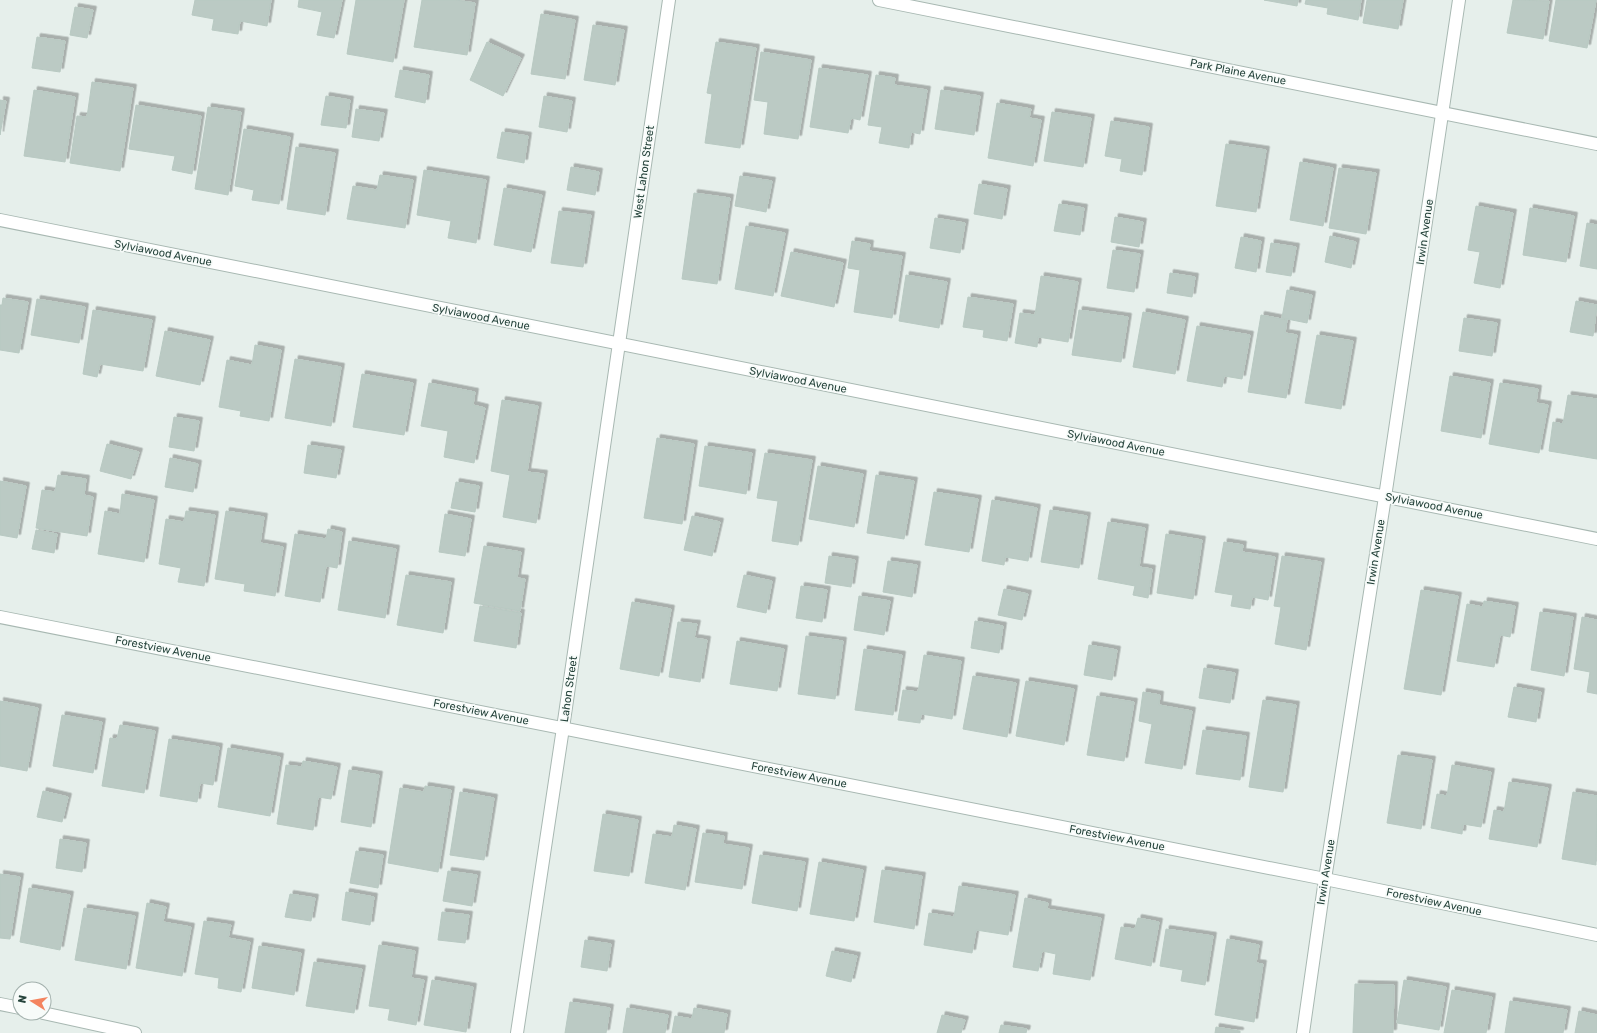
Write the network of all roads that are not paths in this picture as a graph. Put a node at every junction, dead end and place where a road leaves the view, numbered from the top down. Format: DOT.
graph roads {
  1 [pos="669,0"];
  2 [pos="879,0"];
  3 [pos="1459,0"];
  4 [pos="1442,113"];
  5 [pos="1597,144"];
  6 [pos="0,220"];
  7 [pos="618,344"];
  8 [pos="1385,497"];
  9 [pos="1597,539"];
  10 [pos="0,617"];
  11 [pos="563,728"];
  12 [pos="1325,880"];
  13 [pos="1597,935"];
  14 [pos="0,1004"];
  15 [pos="12,1006"];
  16 [pos="52,1015"];
  17 [pos="135,1033"];
  18 [pos="517,1033"];
  19 [pos="1303,1033"];
  1 -- 7 [label="street, West Lahon Street"];
  2 -- 4 [label="street, Park Plaine Avenue"];
  3 -- 4 [label="street, Irwin Avenue"];
  4 -- 5 [label="street, Park Plaine Avenue"];
  4 -- 8 [label="street, Irwin Avenue"];
  6 -- 7 [label="street, Sylviawood Avenue"];
  7 -- 8 [label="street, Sylviawood Avenue"];
  7 -- 11 [label="street, Lahon Street"];
  8 -- 9 [label="street, Sylviawood Avenue"];
  8 -- 12 [label="street, Irwin Avenue"];
  10 -- 11 [label="street, Forestview Avenue"];
  11 -- 12 [label="street, Forestview Avenue"];
  11 -- 18 [label="street, Lahon Street"];
  12 -- 13 [label="street, Forestview Avenue"];
  12 -- 19 [label="street, Irwin Avenue"];
  14 -- 15 [label="street"];
  16 -- 17 [label="street"];
}
